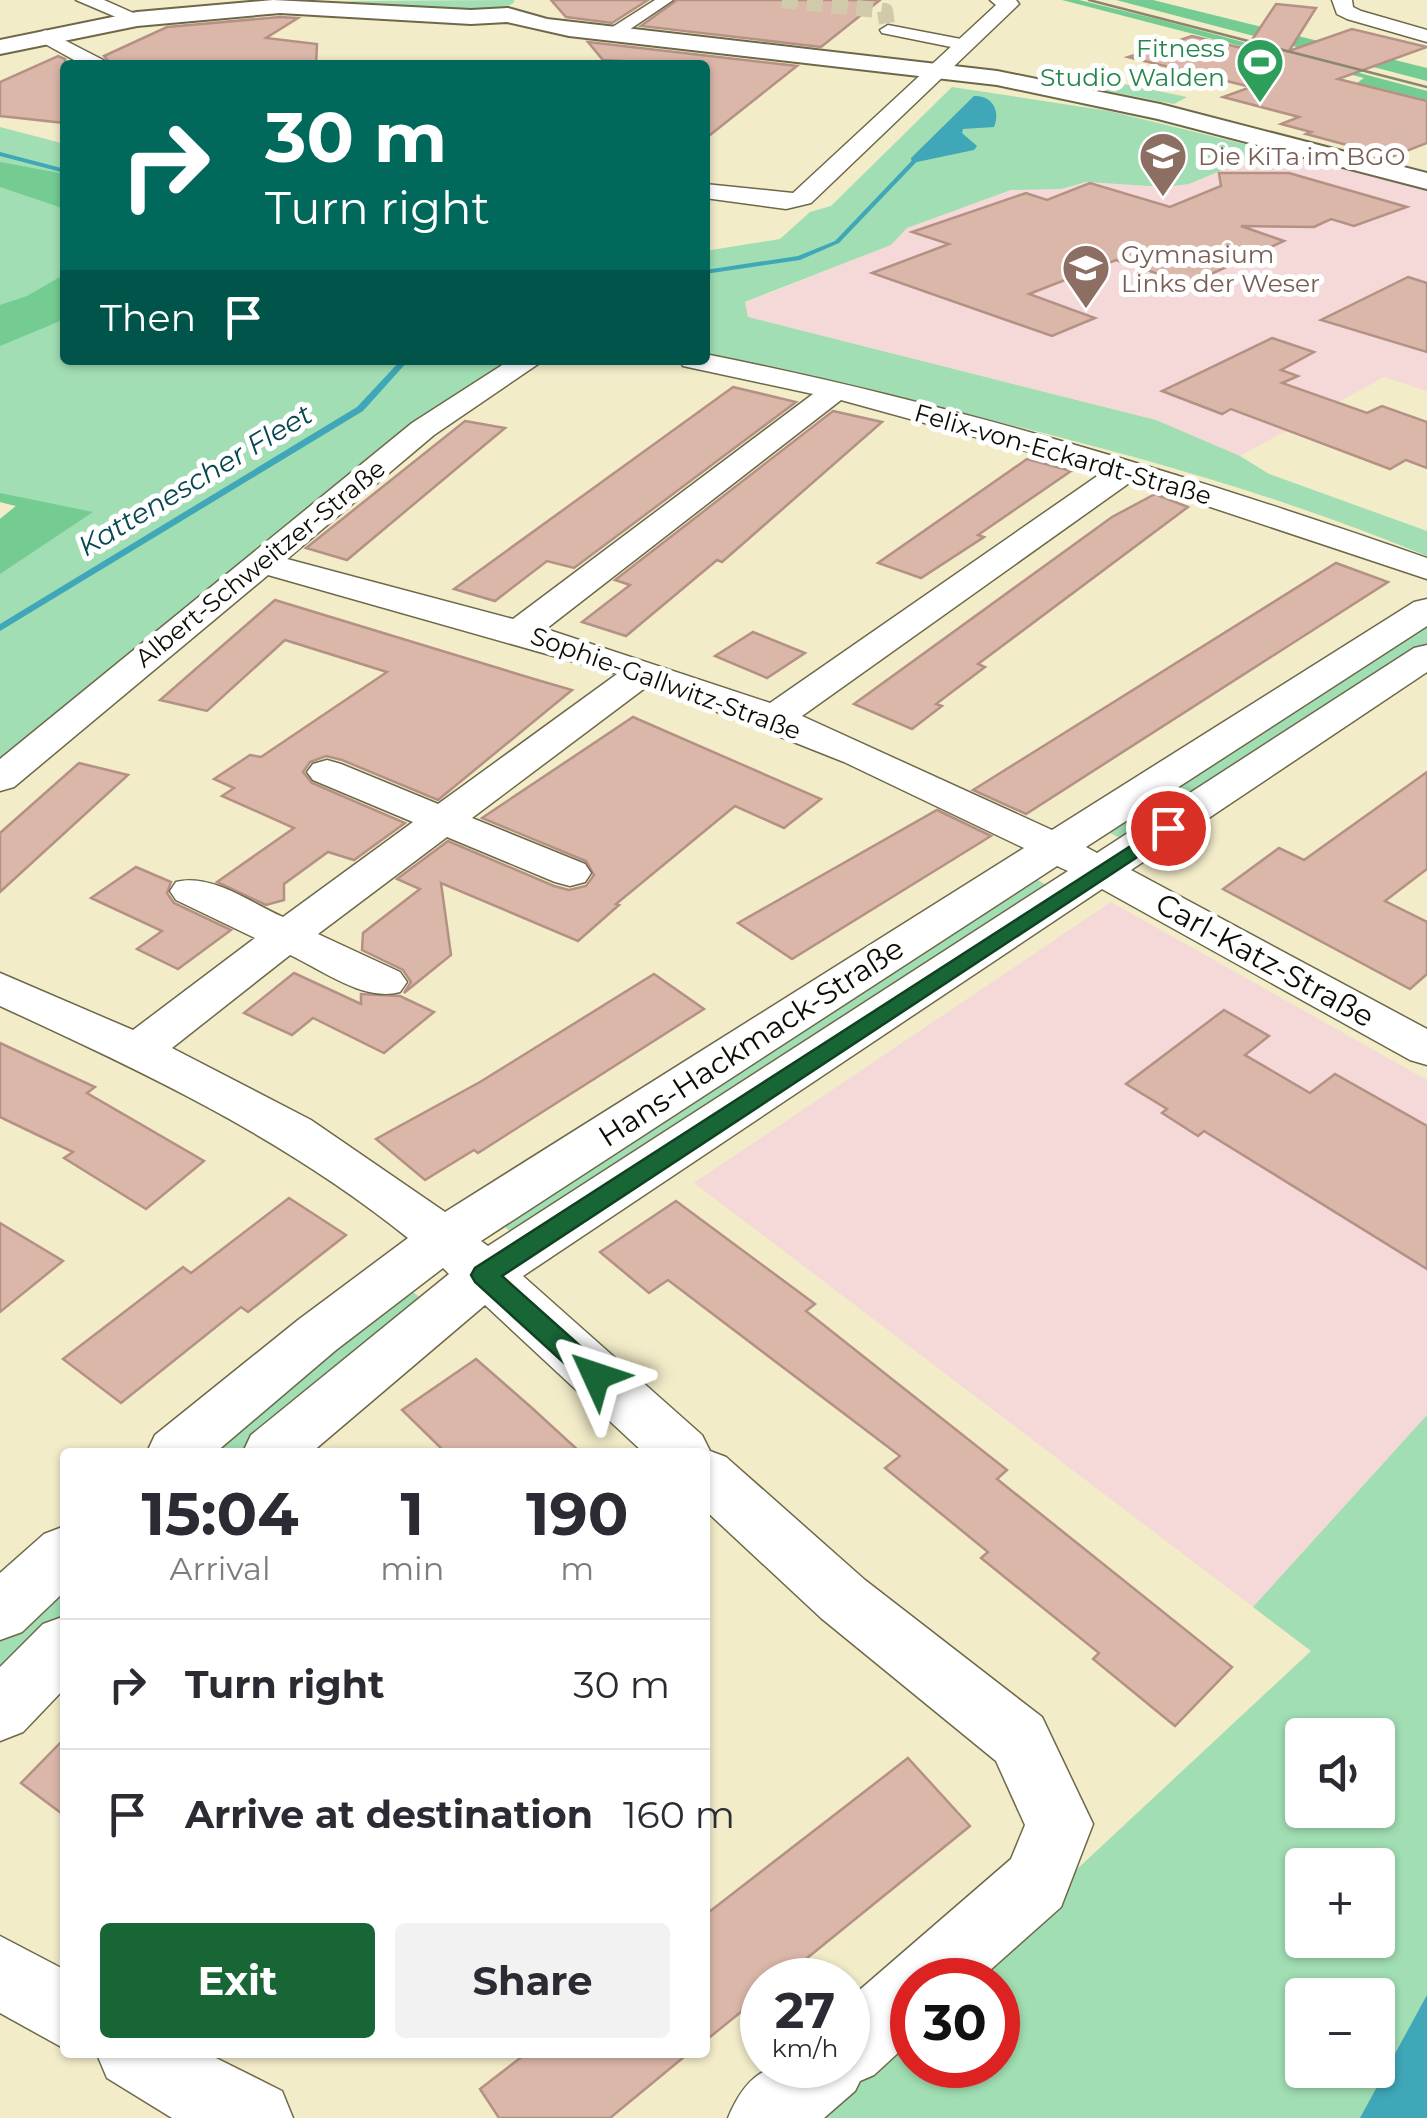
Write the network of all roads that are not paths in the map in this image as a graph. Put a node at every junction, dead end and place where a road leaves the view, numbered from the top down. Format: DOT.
graph roads {
  1 [pos="86,0"];
  2 [pos="535,0"];
  3 [pos="665,0"];
  4 [pos="1000,0"];
  5 [pos="1342,0"];
  6 [pos="508,15"];
  7 [pos="137,19"];
  8 [pos="569,28"];
  9 [pos="617,31"];
  10 [pos="45,36"];
  11 [pos="1427,36"];
  12 [pos="666,39"];
  13 [pos="966,46"];
  14 [pos="0,47"];
  15 [pos="89,60"];
  16 [pos="852,62"];
  17 [pos="904,65"];
  18 [pos="937,72"];
  19 [pos="1427,180"];
  20 [pos="710,192"];
  21 [pos="710,364"];
  22 [pos="522,365"];
  23 [pos="835,391"];
  24 [pos="1128,469"];
  25 [pos="260,562"];
  26 [pos="1427,570"];
  27 [pos="1427,610"];
  28 [pos="520,631"];
  29 [pos="1427,656"];
  30 [pos="645,671"];
  31 [pos="774,718"];
  32 [pos="326,772"];
  33 [pos="0,779"];
  34 [pos="444,821"];
  35 [pos="1057,846"];
  36 [pos="1104,870"];
  37 [pos="570,874"];
  38 [pos="191,891"];
  39 [pos="286,936"];
  40 [pos="384,982"];
  41 [pos="0,988"];
  42 [pos="1427,1049"];
  43 [pos="138,1050"];
  44 [pos="444,1238"];
  45 [pos="484,1275"];
  46 [pos="181,1448"];
  47 [pos="277,1448"];
  48 [pos="677,1448"];
  49 [pos="710,1479"];
  50 [pos="60,1557"];
  51 [pos="0,1613"];
  52 [pos="60,1649"];
  53 [pos="0,1710"];
  54 [pos="951,1958"];
  55 [pos="0,1972"];
  56 [pos="60,2009"];
  57 [pos="890,2012"];
  58 [pos="870,2029"];
  59 [pos="143,2058"];
  60 [pos="802,2088"];
  61 [pos="255,2118"];
  62 [pos="766,2118"];
  1 -- 7 [label="street"];
  2 -- 6 [label="street"];
  3 -- 9 [label="street"];
  4 -- 13 [label="street"];
  5 -- 11 [label="street"];
  6 -- 7 [label="street"];
  6 -- 8 [label="street"];
  7 -- 10 [label="street"];
  8 -- 9 [label="street"];
  8 -- 12 [label="street"];
  9 -- 12 [label="street"];
  10 -- 14 [label="street"];
  10 -- 15 [label="street"];
  12 -- 16 [label="street"];
  13 -- 17 [label="street"];
  13 -- 18 [label="street"];
  16 -- 17 [label="street"];
  16 -- 18 [label="street"];
  17 -- 18 [label="street"];
  18 -- 19 [label="street"];
  18 -- 20 [label="street"];
  21 -- 23 [label="street, Felix-von-Eckardt-Straße"];
  22 -- 25 [label="street, Albert-Schweitzer-Straße"];
  23 -- 24 [label="street, Felix-von-Eckardt-Straße"];
  23 -- 28 [label="street"];
  24 -- 26 [label="street, Felix-von-Eckardt-Straße"];
  24 -- 31 [label="street"];
  25 -- 28 [label="street, Sophie-Gallwitz-Straße"];
  25 -- 33 [label="street, Albert-Schweitzer-Straße"];
  27 -- 35 [label="street, Hans-Hackmack-Straße"];
  28 -- 30 [label="street, Sophie-Gallwitz-Straße"];
  29 -- 36 [label="street, Hans-Hackmack-Straße"];
  30 -- 31 [label="street, Sophie-Gallwitz-Straße"];
  30 -- 34 [label="street"];
  31 -- 35 [label="street, Sophie-Gallwitz-Straße"];
  32 -- 34 [label="street"];
  34 -- 37 [label="street"];
  34 -- 39 [label="street"];
  35 -- 36 [label="street"];
  35 -- 44 [label="street, Hans-Hackmack-Straße"];
  36 -- 42 [label="street, Carl-Katz-Straße"];
  36 -- 45 [label="street, Hans-Hackmack-Straße"];
  38 -- 39 [label="street"];
  39 -- 40 [label="street"];
  39 -- 43 [label="street"];
  41 -- 43 [label="street"];
  43 -- 44 [label="street"];
  44 -- 45 [label="street"];
  44 -- 46 [label="street, Hans-Hackmack-Straße"];
  45 -- 47 [label="street, Hans-Hackmack-Straße"];
  45 -- 48 [label="street"];
  49 -- 54 [label="street"];
  50 -- 51 [label="street"];
  52 -- 53 [label="street"];
  55 -- 56 [label="street"];
  57 -- 58 [label="street"];
  59 -- 61 [label="street"];
  60 -- 62 [label="street"];
}
